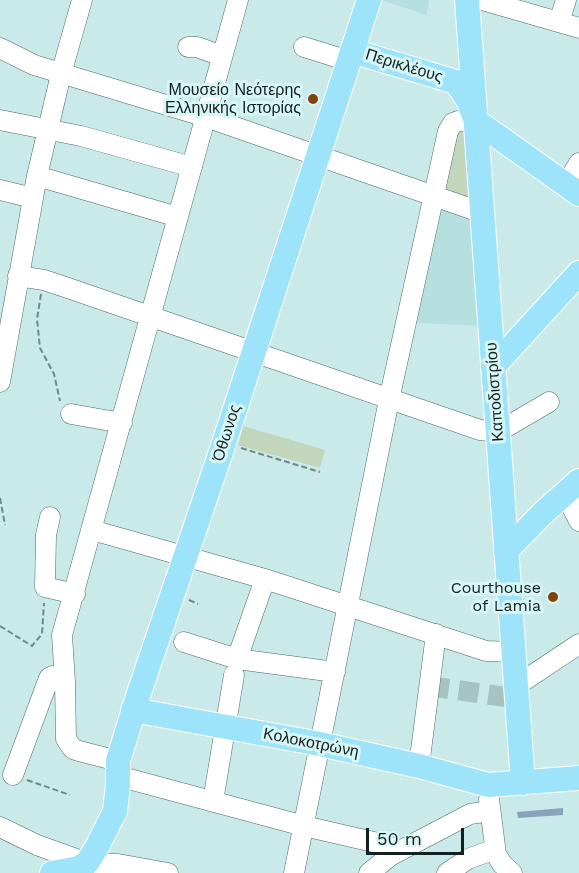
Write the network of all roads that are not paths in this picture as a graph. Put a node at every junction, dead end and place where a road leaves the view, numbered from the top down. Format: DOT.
graph roads {
  1 [pos="82,0"];
  2 [pos="237,0"];
  3 [pos="369,0"];
  4 [pos="467,0"];
  5 [pos="482,0"];
  6 [pos="566,0"];
  7 [pos="560,22"];
  8 [pos="579,28"];
  9 [pos="304,46"];
  10 [pos="188,47"];
  11 [pos="0,48"];
  12 [pos="222,56"];
  13 [pos="351,56"];
  14 [pos="61,74"];
  15 [pos="464,78"];
  16 [pos="206,117"];
  17 [pos="0,120"];
  18 [pos="476,121"];
  19 [pos="48,130"];
  20 [pos="317,156"];
  21 [pos="579,163"];
  22 [pos="192,167"];
  23 [pos="37,176"];
  24 [pos="0,190"];
  25 [pos="572,190"];
  26 [pos="435,197"];
  27 [pos="33,198"];
  28 [pos="483,213"];
  29 [pos="178,217"];
  30 [pos="579,273"];
  31 [pos="17,280"];
  32 [pos="151,317"];
  33 [pos="253,352"];
  34 [pos="494,368"];
  35 [pos="0,382"];
  36 [pos="389,400"];
  37 [pos="549,402"];
  38 [pos="67,411"];
  39 [pos="122,423"];
  40 [pos="498,432"];
  41 [pos="572,487"];
  42 [pos="503,499"];
  43 [pos="543,513"];
  44 [pos="50,517"];
  45 [pos="579,522"];
  46 [pos="93,530"];
  47 [pos="506,551"];
  48 [pos="186,558"];
  49 [pos="265,579"];
  50 [pos="75,594"];
  51 [pos="349,606"];
  52 [pos="436,634"];
  53 [pos="184,642"];
  54 [pos="579,644"];
  55 [pos="513,652"];
  56 [pos="236,667"];
  57 [pos="335,672"];
  58 [pos="56,682"];
  59 [pos="516,686"];
  60 [pos="133,710"];
  61 [pos="225,726"];
  62 [pos="320,744"];
  63 [pos="419,765"];
  64 [pos="118,768"];
  65 [pos="13,775"];
  66 [pos="579,778"];
  67 [pos="523,783"];
  68 [pos="488,785"];
  69 [pos="213,801"];
  70 [pos="490,811"];
  71 [pos="0,826"];
  72 [pos="304,826"];
  73 [pos="495,849"];
  74 [pos="383,857"];
  75 [pos="87,868"];
  76 [pos="52,873"];
  77 [pos="164,873"];
  78 [pos="294,873"];
  79 [pos="447,873"];
  80 [pos="512,873"];
  1 -- 14 [label="street"];
  2 -- 12 [label="street"];
  3 -- 13 [label="main road, Όθωνος"];
  4 -- 15 [label="main road"];
  5 -- 7 [label="street"];
  6 -- 7 [label="street"];
  7 -- 8 [label="street"];
  9 -- 13 [label="street"];
  10 -- 12 [label="street"];
  11 -- 14 [label="street"];
  12 -- 16 [label="street"];
  13 -- 15 [label="main road, Περικλέους"];
  13 -- 20 [label="main road, Όθωνος"];
  14 -- 16 [label="street"];
  14 -- 19 [label="street"];
  15 -- 18 [label="main road"];
  16 -- 20 [label="street"];
  16 -- 22 [label="street"];
  17 -- 19 [label="street"];
  18 -- 25 [label="main road"];
  18 -- 26 [label="street"];
  18 -- 28 [label="main road, Καποδιστρίου"];
  19 -- 22 [label="street"];
  19 -- 23 [label="street"];
  20 -- 26 [label="street"];
  20 -- 33 [label="main road, Όθωνος"];
  21 -- 25 [label="street"];
  22 -- 29 [label="street"];
  23 -- 27 [label="street"];
  23 -- 29 [label="street"];
  24 -- 27 [label="street"];
  26 -- 28 [label="street"];
  26 -- 36 [label="street"];
  27 -- 31 [label="street"];
  28 -- 34 [label="main road, Καποδιστρίου"];
  29 -- 32 [label="street"];
  30 -- 34 [label="main road"];
  31 -- 32 [label="street"];
  31 -- 35 [label="street"];
  32 -- 33 [label="street"];
  32 -- 39 [label="street"];
  33 -- 36 [label="street"];
  33 -- 48 [label="main road, Όθωνος"];
  34 -- 40 [label="main road, Καποδιστρίου"];
  36 -- 40 [label="street"];
  36 -- 51 [label="street"];
  37 -- 40 [label="street"];
  38 -- 39 [label="street"];
  39 -- 46 [label="street"];
  40 -- 42 [label="main road, Καποδιστρίου"];
  41 -- 43 [label="main road"];
  41 -- 45 [label="street"];
  42 -- 43 [label="main road"];
  42 -- 47 [label="main road, Καποδιστρίου"];
  43 -- 47 [label="main road"];
  44 -- 50 [label="street"];
  46 -- 48 [label="street"];
  46 -- 50 [label="street"];
  47 -- 55 [label="main road, Καποδιστρίου"];
  48 -- 49 [label="street"];
  48 -- 60 [label="main road, Όθωνος"];
  49 -- 51 [label="street"];
  49 -- 56 [label="street"];
  50 -- 58 [label="street"];
  51 -- 52 [label="street"];
  51 -- 57 [label="street"];
  52 -- 55 [label="street"];
  52 -- 63 [label="street"];
  53 -- 56 [label="street"];
  54 -- 59 [label="street"];
  55 -- 59 [label="main road, Καποδιστρίου"];
  56 -- 57 [label="street"];
  56 -- 61 [label="street"];
  57 -- 62 [label="street"];
  58 -- 64 [label="street"];
  58 -- 65 [label="street"];
  59 -- 67 [label="main road, Καποδιστρίου"];
  60 -- 61 [label="main road, Κολοκοτρώνη"];
  60 -- 64 [label="main road, Όθωνος"];
  61 -- 62 [label="main road, Κολοκοτρώνη"];
  61 -- 69 [label="street"];
  62 -- 63 [label="main road, Κολοκοτρώνη"];
  62 -- 72 [label="street"];
  63 -- 68 [label="main road, Κολοκοτρώνη"];
  64 -- 69 [label="street"];
  64 -- 75 [label="main road, Όθωνος"];
  66 -- 67 [label="main road, Κολοκοτρώνη"];
  67 -- 68 [label="main road, Κολοκοτρώνη"];
  68 -- 70 [label="street"];
  69 -- 72 [label="street"];
  70 -- 73 [label="street"];
  70 -- 74 [label="street"];
  71 -- 75 [label="street"];
  72 -- 74 [label="street"];
  72 -- 78 [label="street"];
  73 -- 79 [label="street"];
  73 -- 80 [label="street"];
  75 -- 76 [label="main road"];
  75 -- 77 [label="street"];
}
